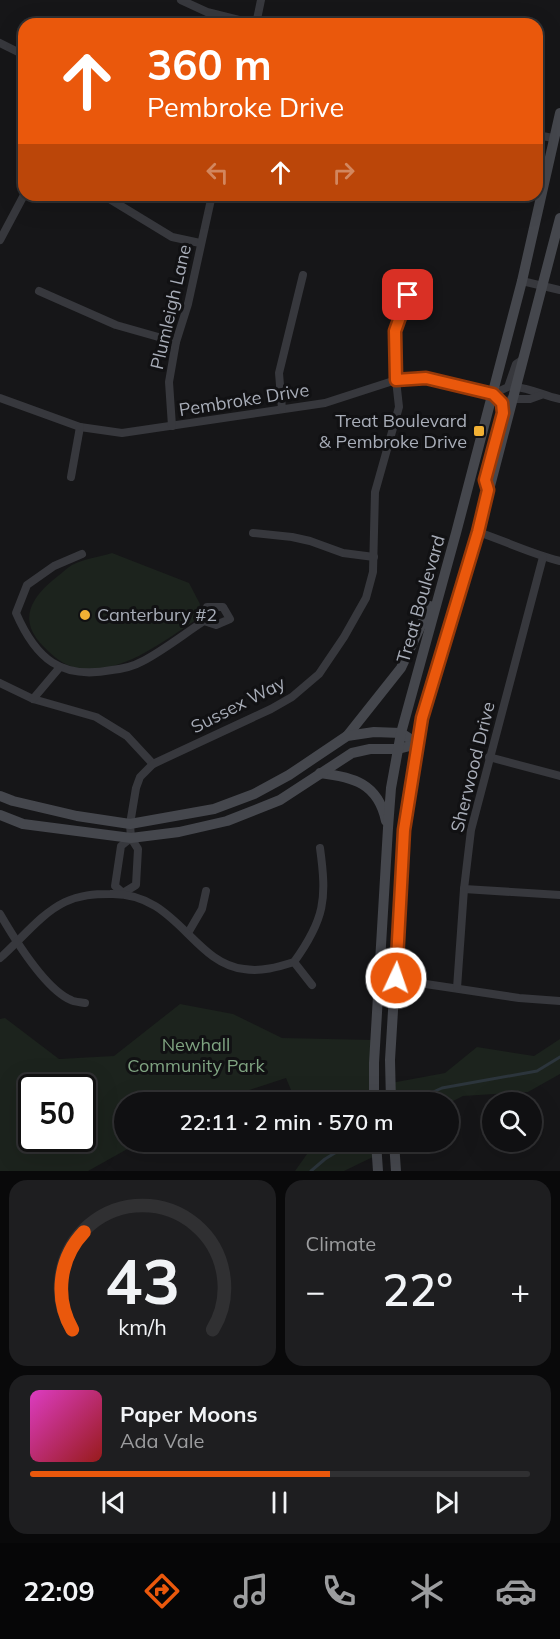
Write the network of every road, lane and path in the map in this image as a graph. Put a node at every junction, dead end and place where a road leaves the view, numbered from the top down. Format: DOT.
graph roads {
  1 [pos="181,0"];
  2 [pos="261,0"];
  3 [pos="232,18"];
  4 [pos="257,18"];
  5 [pos="0,43"];
  6 [pos="18,52"];
  7 [pos="560,113"];
  8 [pos="543,136"];
  9 [pos="553,138"];
  10 [pos="543,184"];
  11 [pos="21,201"];
  12 [pos="113,201"];
  13 [pos="210,201"];
  14 [pos="539,201"];
  15 [pos="560,218"];
  16 [pos="0,240"];
  17 [pos="200,243"];
  18 [pos="303,275"];
  19 [pos="522,281"];
  20 [pos="543,286"];
  21 [pos="560,290"];
  22 [pos="39,291"];
  23 [pos="408,295"];
  24 [pos="176,342"];
  25 [pos="522,360"];
  26 [pos="396,380"];
  27 [pos="514,387"];
  28 [pos="493,394"];
  29 [pos="541,395"];
  30 [pos="0,398"];
  31 [pos="511,399"];
  32 [pos="560,399"];
  33 [pos="282,409"];
  34 [pos="172,426"];
  35 [pos="80,427"];
  36 [pos="70,477"];
  37 [pos="488,490"];
  38 [pos="478,532"];
  39 [pos="253,533"];
  40 [pos="82,554"];
  41 [pos="374,557"];
  42 [pos="543,557"];
  43 [pos="560,561"];
  44 [pos="447,564"];
  45 [pos="204,621"];
  46 [pos="60,667"];
  47 [pos="0,683"];
  48 [pos="33,699"];
  49 [pos="400,734"];
  50 [pos="347,736"];
  51 [pos="418,744"];
  52 [pos="398,749"];
  53 [pos="489,757"];
  54 [pos="153,764"];
  55 [pos="320,773"];
  56 [pos="560,776"];
  57 [pos="0,796"];
  58 [pos="0,815"];
  59 [pos="130,824"];
  60 [pos="388,828"];
  61 [pos="131,838"];
  62 [pos="320,848"];
  63 [pos="464,889"];
  64 [pos="206,891"];
  65 [pos="123,893"];
  66 [pos="560,895"];
  67 [pos="0,914"];
  68 [pos="188,933"];
  69 [pos="17,943"];
  70 [pos="0,958"];
  71 [pos="294,962"];
  72 [pos="379,977"];
  73 [pos="396,978"];
  74 [pos="312,986"];
  75 [pos="457,988"];
  76 [pos="560,1002"];
  77 [pos="84,1003"];
  78 [pos="374,1092"];
  79 [pos="391,1092"];
  80 [pos="377,1152"];
  81 [pos="395,1152"];
  82 [pos="378,1171"];
  83 [pos="396,1171"];
  1 -- 3 [label="street"];
  2 -- 4 [label="street"];
  5 -- 6 [label="street"];
  7 -- 9 [label="main road, Treat Boulevard"];
  8 -- 9 [label="street"];
  9 -- 10 [label="main road, Treat Boulevard"];
  11 -- 16 [label="street"];
  12 -- 17 [label="street"];
  13 -- 17 [label="street, Plumleigh Lane"];
  14 -- 19 [label="main road, Treat Boulevard"];
  15 -- 20 [label="main road, Treat Boulevard"];
  17 -- 24 [label="street, Plumleigh Lane"];
  18 -- 33 [label="street"];
  19 -- 20 [label="street"];
  19 -- 28 [label="main road, Treat Boulevard"];
  20 -- 21 [label="street"];
  20 -- 25 [label="main road, Treat Boulevard"];
  22 -- 24 [label="street"];
  23 -- 26 [label="street, Sussex Way"];
  24 -- 34 [label="street, Plumleigh Lane"];
  25 -- 27 [label="main road, Treat Boulevard"];
  25 -- 28 [label="street"];
  26 -- 28 [label="street, Pembroke Drive"];
  26 -- 33 [label="street, Pembroke Drive"];
  26 -- 41 [label="street, Sussex Way"];
  27 -- 29 [label="street"];
  27 -- 31 [label="main road, Treat Boulevard"];
  28 -- 37 [label="street"];
  28 -- 44 [label="main road, Treat Boulevard"];
  29 -- 31 [label="street"];
  29 -- 32 [label="street"];
  30 -- 35 [label="street, Pembroke Drive"];
  31 -- 37 [label="main road, Treat Boulevard"];
  33 -- 34 [label="street, Pembroke Drive"];
  34 -- 35 [label="street, Pembroke Drive"];
  35 -- 36 [label="street"];
  37 -- 38 [label="main road, Treat Boulevard"];
  38 -- 42 [label="street"];
  38 -- 51 [label="main road, Treat Boulevard"];
  39 -- 41 [label="street"];
  40 -- 46 [label="street"];
  41 -- 54 [label="street, Sussex Way"];
  42 -- 43 [label="street"];
  42 -- 53 [label="street, Sherwood Drive"];
  44 -- 49 [label="main road, Treat Boulevard"];
  44 -- 50 [label="main road"];
  45 -- 46 [label="street"];
  46 -- 48 [label="street"];
  47 -- 48 [label="street"];
  48 -- 54 [label="street"];
  49 -- 50 [label="main road"];
  49 -- 51 [label="main road"];
  49 -- 52 [label="main road, Treat Boulevard"];
  50 -- 59 [label="main road"];
  51 -- 52 [label="main road"];
  51 -- 73 [label="main road, Treat Boulevard"];
  52 -- 55 [label="main road"];
  52 -- 60 [label="main road, Treat Boulevard"];
  53 -- 56 [label="street"];
  53 -- 63 [label="street, Sherwood Drive"];
  54 -- 59 [label="street, Sussex Way"];
  55 -- 60 [label="main road"];
  55 -- 61 [label="main road"];
  57 -- 59 [label="main road"];
  58 -- 61 [label="main road"];
  59 -- 61 [label="street, Sussex Way"];
  60 -- 72 [label="main road, Treat Boulevard"];
  61 -- 65 [label="street"];
  61 -- 65 [label="street, Sussex Way"];
  62 -- 71 [label="street"];
  63 -- 66 [label="street"];
  63 -- 75 [label="street, Sherwood Drive"];
  64 -- 68 [label="street"];
  65 -- 68 [label="street"];
  65 -- 69 [label="street"];
  67 -- 69 [label="street"];
  68 -- 71 [label="street"];
  69 -- 70 [label="street"];
  69 -- 77 [label="street"];
  71 -- 74 [label="street"];
  72 -- 73 [label="street"];
  72 -- 78 [label="main road, Treat Boulevard"];
  73 -- 75 [label="street"];
  73 -- 79 [label="main road, Treat Boulevard"];
  75 -- 76 [label="street"];
  80 -- 82 [label="main road"];
  81 -- 83 [label="main road"];
}
